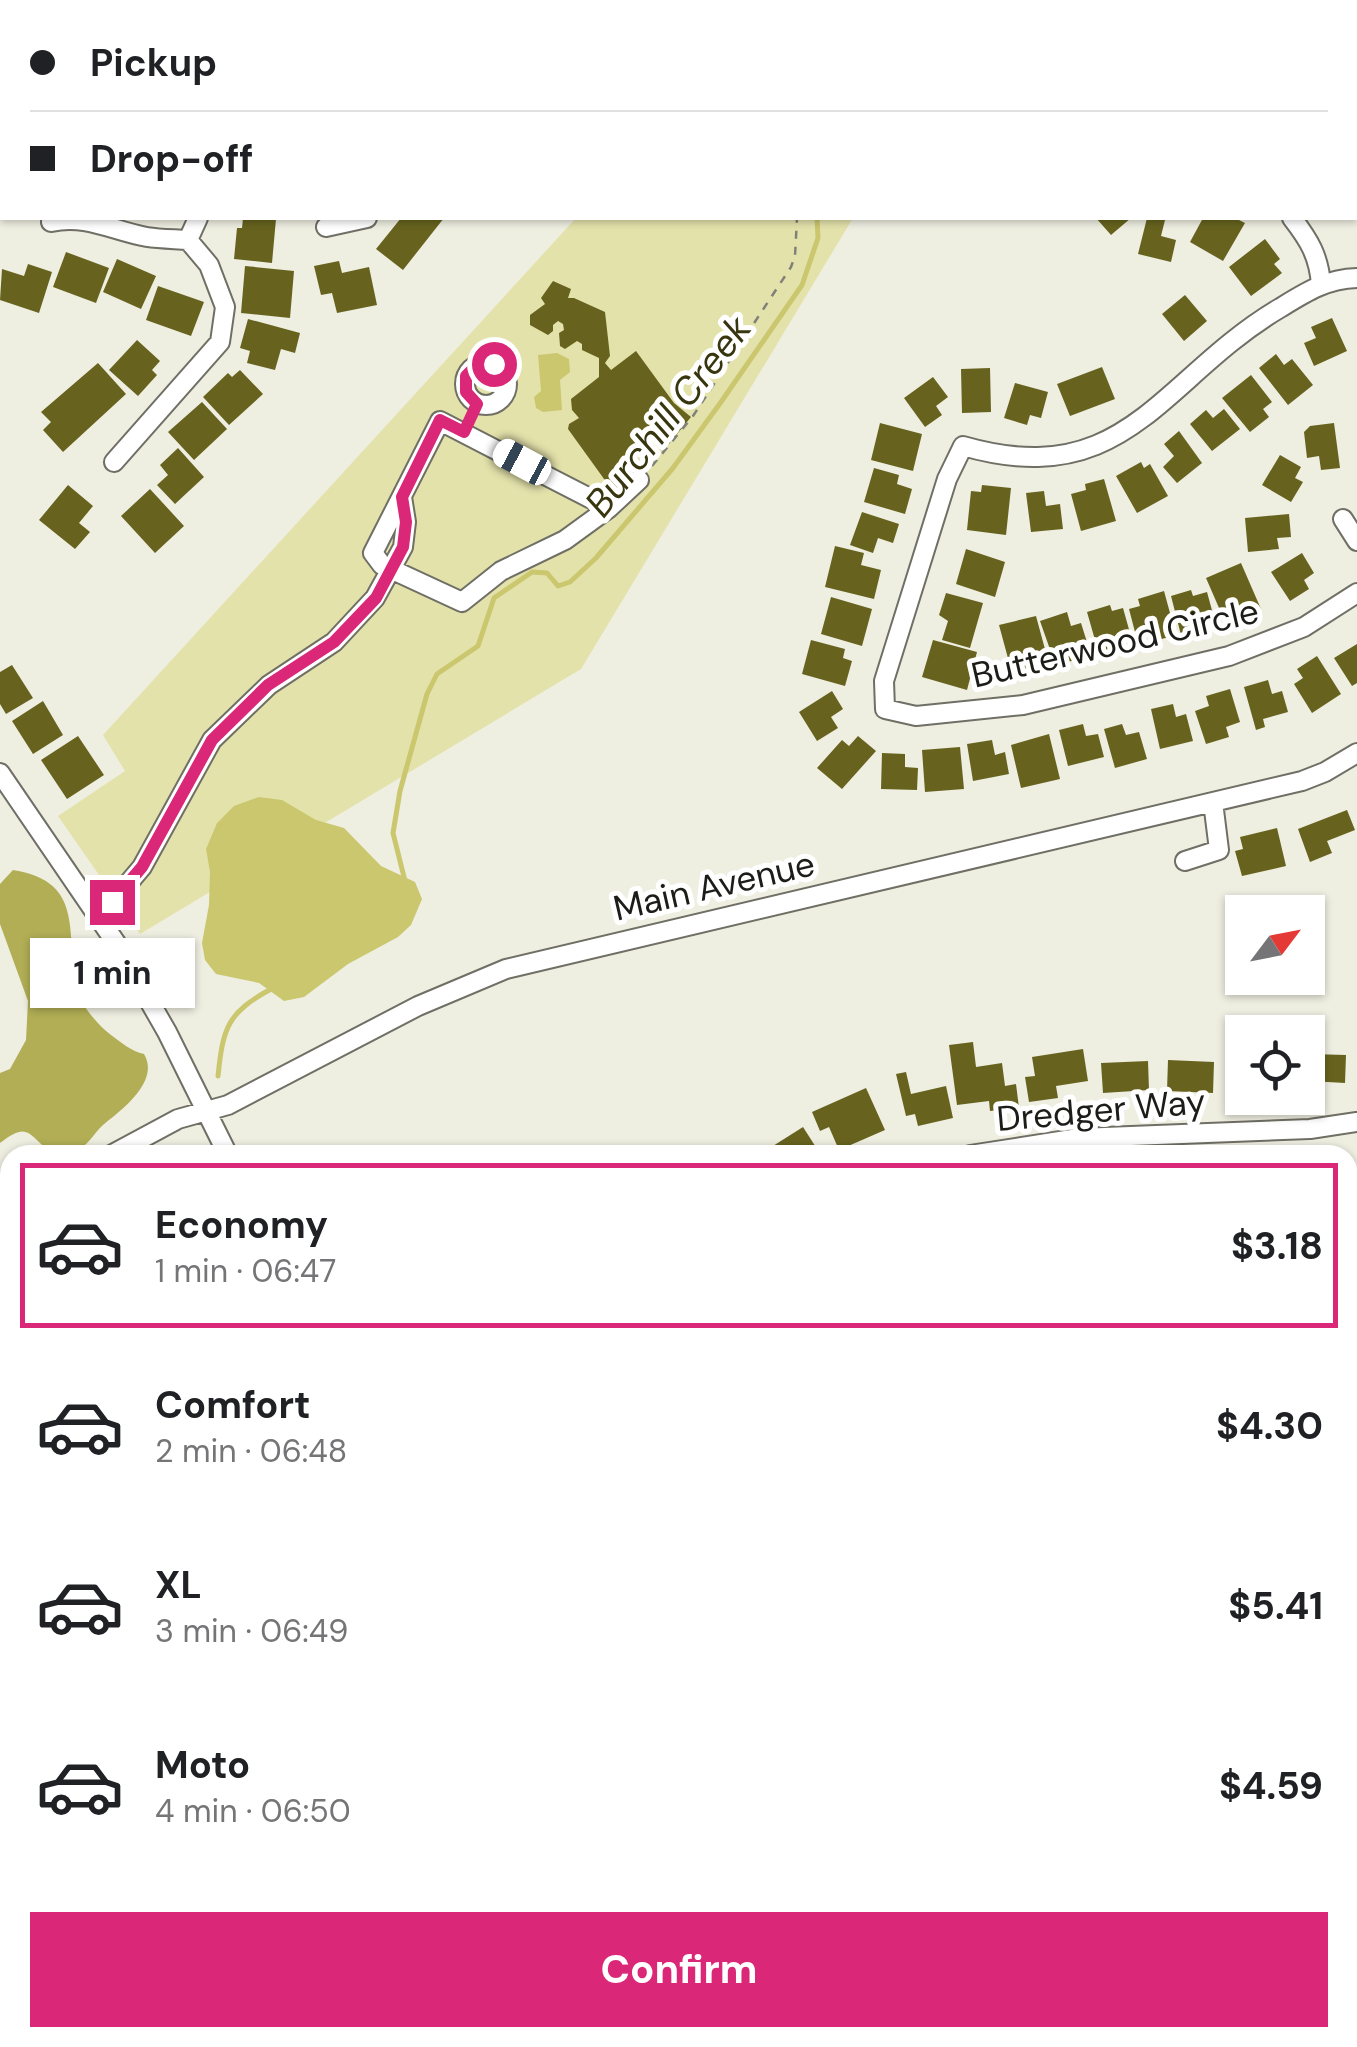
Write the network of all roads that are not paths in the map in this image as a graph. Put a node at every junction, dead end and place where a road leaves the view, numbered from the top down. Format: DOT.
graph roads {
  1 [pos="60,220"];
  2 [pos="84,220"];
  3 [pos="197,220"];
  4 [pos="359,220"];
  5 [pos="1293,220"];
  6 [pos="51,222"];
  7 [pos="326,227"];
  8 [pos="188,240"];
  9 [pos="1357,278"];
  10 [pos="1321,284"];
  11 [pos="477,404"];
  12 [pos="464,432"];
  13 [pos="114,462"];
  14 [pos="639,480"];
  15 [pos="609,508"];
  16 [pos="1343,519"];
  17 [pos="1357,541"];
  18 [pos="392,570"];
  19 [pos="1357,593"];
  20 [pos="1357,752"];
  21 [pos="0,774"];
  22 [pos="1213,802"];
  23 [pos="1185,862"];
  24 [pos="99,918"];
  25 [pos="206,1110"];
  26 [pos="1357,1122"];
  27 [pos="130,1145"];
  28 [pos="223,1145"];
  29 [pos="1034,1145"];
  1 -- 6 [label="street"];
  2 -- 8 [label="street"];
  3 -- 8 [label="street"];
  4 -- 7 [label="street"];
  5 -- 10 [label="street"];
  8 -- 13 [label="street"];
  9 -- 10 [label="street, Butterwood Circle"];
  10 -- 19 [label="street, Butterwood Circle"];
  11 -- 12 [label="street"];
  12 -- 15 [label="street"];
  12 -- 18 [label="street"];
  14 -- 15 [label="street"];
  15 -- 18 [label="street"];
  16 -- 17 [label="street"];
  18 -- 24 [label="street"];
  20 -- 22 [label="street, Main Avenue"];
  21 -- 24 [label="street"];
  22 -- 23 [label="street"];
  22 -- 25 [label="street, Main Avenue"];
  24 -- 25 [label="street"];
  25 -- 27 [label="street, Main Avenue"];
  25 -- 28 [label="street"];
  26 -- 29 [label="street, Dredger Way"];
}
